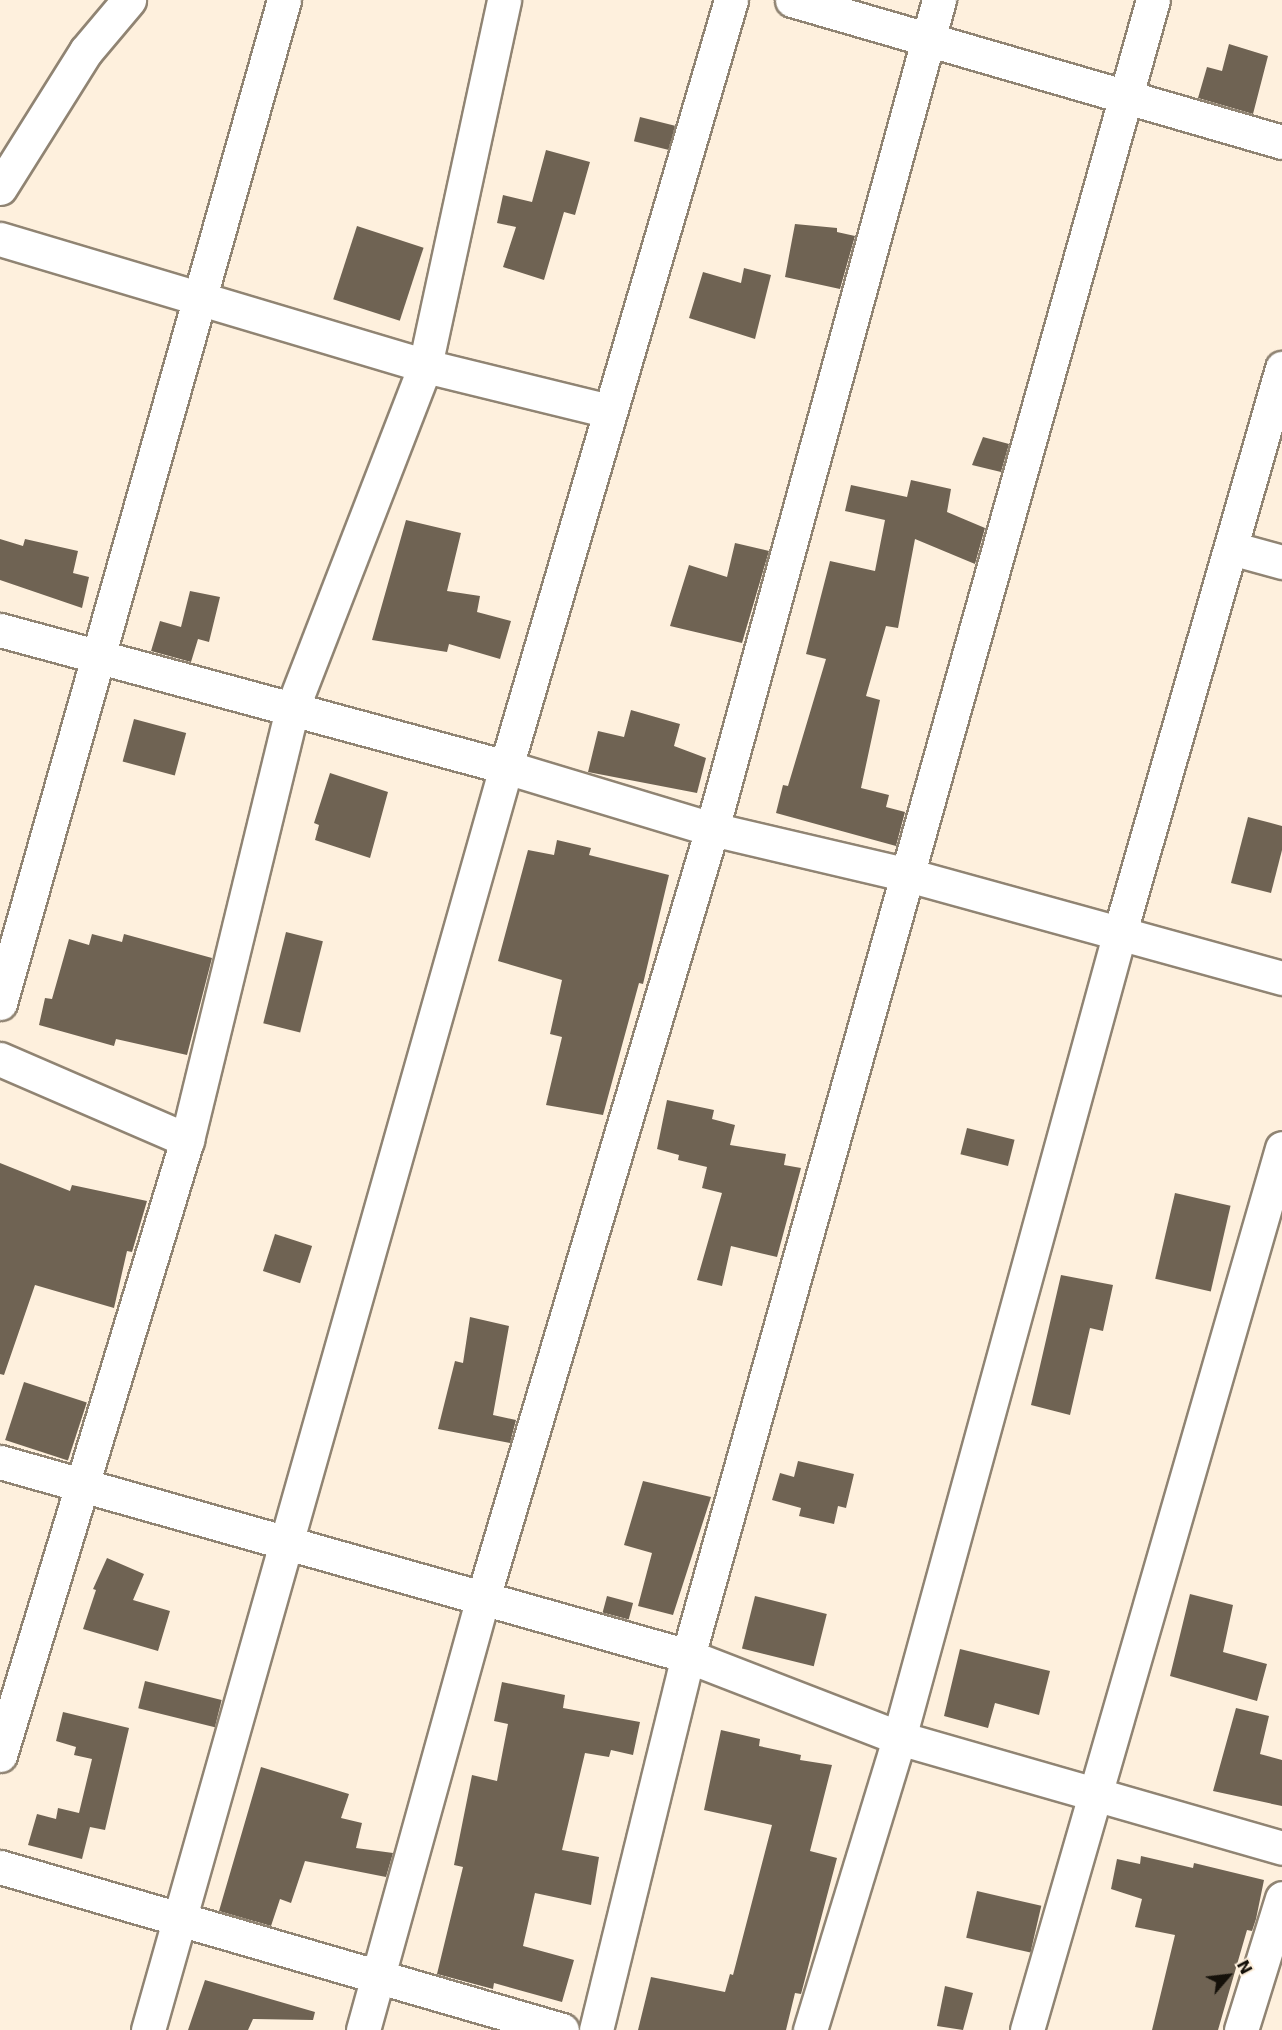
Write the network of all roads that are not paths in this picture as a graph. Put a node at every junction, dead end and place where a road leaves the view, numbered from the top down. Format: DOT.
graph roads {
  1 [pos="129,0"];
  2 [pos="284,0"];
  3 [pos="504,0"];
  4 [pos="731,0"];
  5 [pos="792,0"];
  6 [pos="939,0"];
  7 [pos="1152,0"];
  8 [pos="928,39"];
  9 [pos="1124,96"];
  10 [pos="1282,142"];
  11 [pos="0,188"];
  12 [pos="0,239"];
  13 [pos="196,300"];
  14 [pos="425,366"];
  15 [pos="1282,368"];
  16 [pos="610,411"];
  17 [pos="1231,548"];
  18 [pos="1282,562"];
  19 [pos="0,630"];
  20 [pos="96,656"];
  21 [pos="292,709"];
  22 [pos="506,767"];
  23 [pos="712,829"];
  24 [pos="908,875"];
  25 [pos="1120,932"];
  26 [pos="1282,978"];
  27 [pos="0,1003"];
  28 [pos="0,1059"];
  29 [pos="187,1140"];
  30 [pos="1282,1148"];
  31 [pos="0,1462"];
  32 [pos="80,1484"];
  33 [pos="285,1542"];
  34 [pos="483,1598"];
  35 [pos="688,1656"];
  36 [pos="899,1738"];
  37 [pos="0,1755"];
  38 [pos="1094,1797"];
  39 [pos="1282,1848"];
  40 [pos="0,1867"];
  41 [pos="1282,1898"];
  42 [pos="181,1918"];
  43 [pos="381,1975"];
  44 [pos="148,2030"];
  45 [pos="363,2030"];
  46 [pos="562,2030"];
  47 [pos="596,2030"];
  48 [pos="810,2030"];
  49 [pos="1027,2030"];
  50 [pos="1241,2030"];
  1 -- 11 [label="street"];
  2 -- 13 [label="street"];
  3 -- 14 [label="street"];
  4 -- 16 [label="street"];
  5 -- 8 [label="street"];
  6 -- 8 [label="street"];
  7 -- 9 [label="street"];
  8 -- 9 [label="street"];
  8 -- 23 [label="street"];
  9 -- 10 [label="street"];
  9 -- 24 [label="street"];
  12 -- 13 [label="street"];
  13 -- 14 [label="street"];
  13 -- 20 [label="street"];
  14 -- 16 [label="street"];
  14 -- 21 [label="street"];
  15 -- 17 [label="street"];
  16 -- 22 [label="street"];
  17 -- 18 [label="street"];
  17 -- 25 [label="street"];
  19 -- 20 [label="street"];
  20 -- 21 [label="street"];
  20 -- 27 [label="street"];
  21 -- 22 [label="street"];
  21 -- 29 [label="street"];
  22 -- 23 [label="street"];
  22 -- 33 [label="street"];
  23 -- 24 [label="street"];
  23 -- 34 [label="street"];
  24 -- 25 [label="street"];
  24 -- 35 [label="street"];
  25 -- 26 [label="street"];
  25 -- 36 [label="street"];
  28 -- 29 [label="street"];
  29 -- 32 [label="street"];
  30 -- 38 [label="street"];
  31 -- 32 [label="street"];
  32 -- 33 [label="street"];
  32 -- 37 [label="street"];
  33 -- 34 [label="street"];
  33 -- 42 [label="street"];
  34 -- 35 [label="street"];
  34 -- 43 [label="street"];
  35 -- 36 [label="street"];
  35 -- 47 [label="street"];
  36 -- 38 [label="street"];
  36 -- 48 [label="street"];
  38 -- 39 [label="street"];
  38 -- 49 [label="street"];
  40 -- 42 [label="street"];
  41 -- 50 [label="street"];
  42 -- 43 [label="street"];
  42 -- 44 [label="street"];
  43 -- 45 [label="street"];
  43 -- 46 [label="street"];
}
